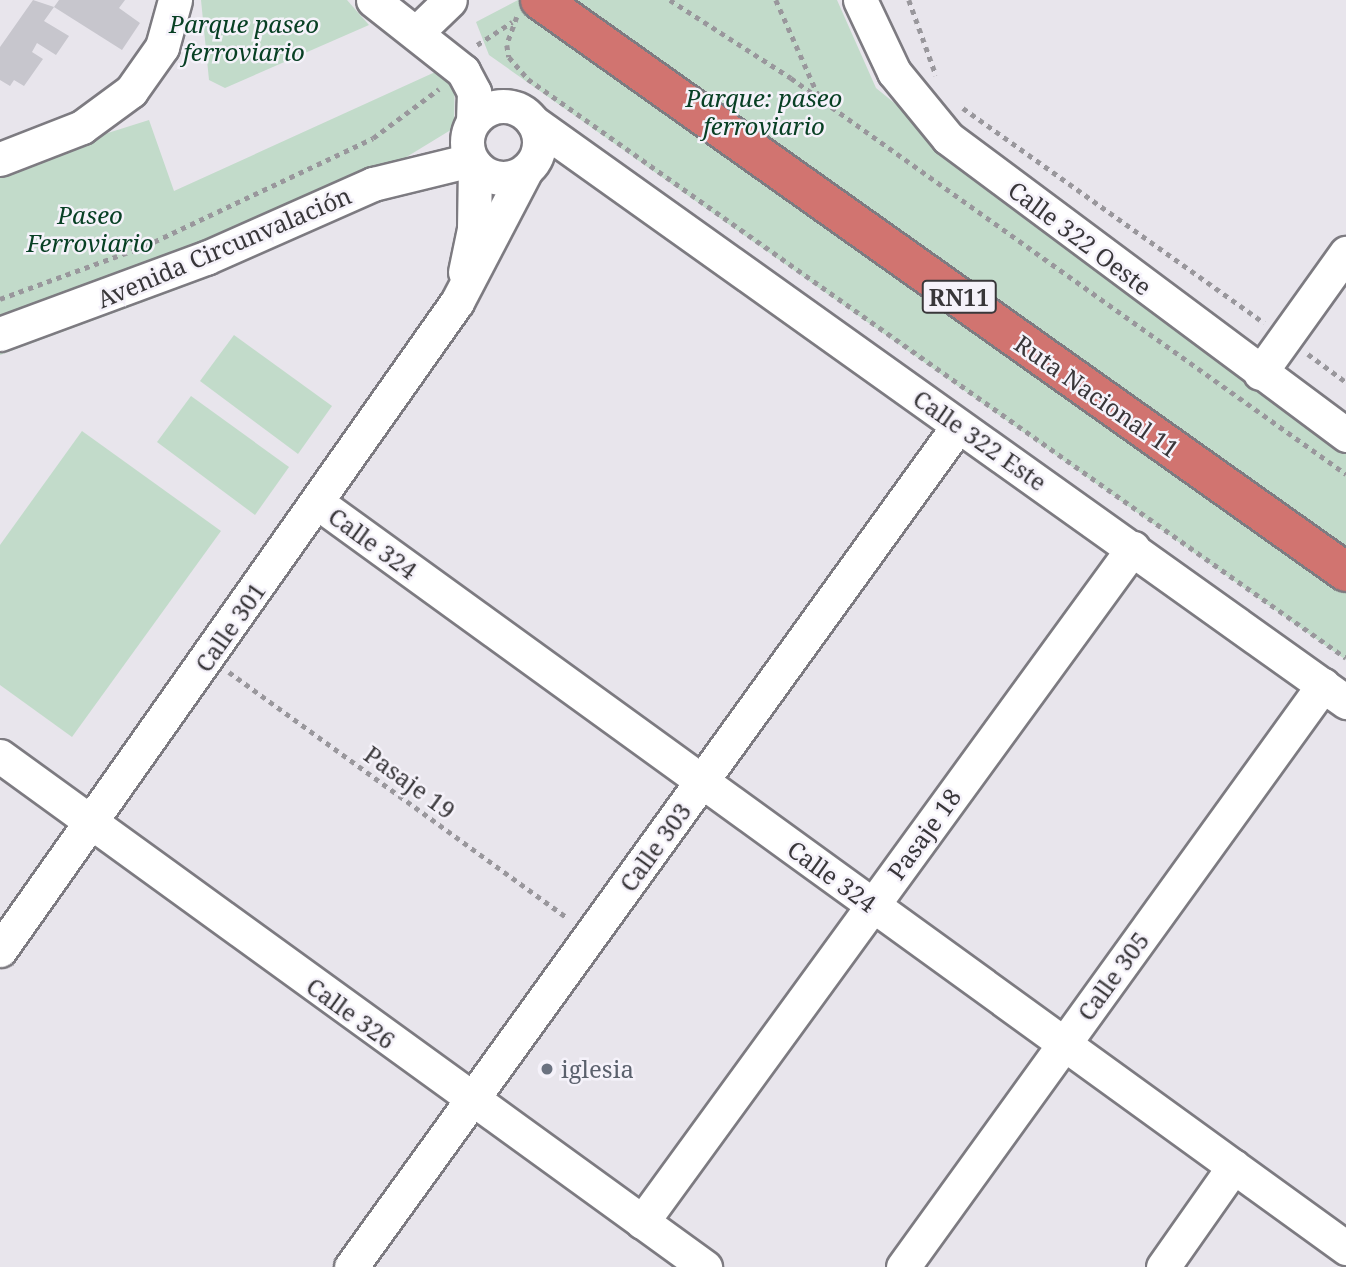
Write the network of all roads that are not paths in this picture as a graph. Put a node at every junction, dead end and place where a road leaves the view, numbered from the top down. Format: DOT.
graph roads {
  1 [pos="175,0"];
  2 [pos="450,0"];
  3 [pos="462,0"];
  4 [pos="860,0"];
  5 [pos="524,12"];
  6 [pos="425,34"];
  7 [pos="526,116"];
  8 [pos="472,145"];
  9 [pos="0,159"];
  10 [pos="529,166"];
  11 [pos="416,170"];
  12 [pos="615,177"];
  13 [pos="473,232"];
  14 [pos="1346,253"];
  15 [pos="457,302"];
  16 [pos="0,334"];
  17 [pos="1260,373"];
  18 [pos="958,426"];
  19 [pos="1346,435"];
  20 [pos="318,503"];
  21 [pos="1133,548"];
  22 [pos="1346,572"];
  23 [pos="1334,694"];
  24 [pos="0,756"];
  25 [pos="702,781"];
  26 [pos="91,822"];
  27 [pos="873,905"];
  28 [pos="0,950"];
  29 [pos="1065,1044"];
  30 [pos="471,1100"];
  31 [pos="1234,1166"];
  32 [pos="642,1222"];
  33 [pos="1346,1248"];
  34 [pos="351,1267"];
  35 [pos="705,1267"];
  36 [pos="903,1267"];
  37 [pos="1163,1267"];
  1 -- 9 [label="street"];
  2 -- 6 [label="street"];
  3 -- 6 [label="street"];
  4 -- 17 [label="street, Calle 322 Oeste"];
  5 -- 22 [label="highway, Ruta Nacional 11 / RN11"];
  6 -- 7 [label="street, Calle 322 Este"];
  6 -- 8 [label="street, Calle 301"];
  7 -- 8 [label="street, Avenida Circunvalación"];
  7 -- 10 [label="street"];
  7 -- 12 [label="street, Calle 322 Este"];
  8 -- 10 [label="street"];
  8 -- 11 [label="street, Avenida Circunvalación"];
  8 -- 13 [label="street, Calle 301"];
  10 -- 12 [label="street, Calle 322 Este"];
  10 -- 15 [label="street, Calle 301"];
  11 -- 13 [label="street"];
  11 -- 16 [label="street, Avenida Circunvalación"];
  12 -- 18 [label="street, Calle 322 Este"];
  13 -- 15 [label="street, Calle 301"];
  14 -- 17 [label="street"];
  15 -- 20 [label="street, Calle 301"];
  17 -- 19 [label="street, Calle 322 Oeste"];
  18 -- 21 [label="street, Calle 322 Este"];
  18 -- 25 [label="street, Calle 303"];
  20 -- 25 [label="street, Calle 324"];
  20 -- 26 [label="street, Calle 301"];
  21 -- 23 [label="street, Calle 322 Este"];
  21 -- 27 [label="street, Pasaje 18"];
  23 -- 29 [label="street, Calle 305"];
  24 -- 26 [label="street, Calle 326"];
  25 -- 27 [label="street, Calle 324"];
  25 -- 30 [label="street, Calle 303"];
  26 -- 28 [label="street, Calle 301"];
  26 -- 30 [label="street, Calle 326"];
  27 -- 29 [label="street, Calle 324"];
  27 -- 32 [label="street, Pasaje 18"];
  29 -- 31 [label="street, Calle 324"];
  29 -- 36 [label="street, Calle 305"];
  30 -- 32 [label="street, Calle 326"];
  30 -- 34 [label="street, Calle 303"];
  31 -- 33 [label="street, Calle 324"];
  31 -- 37 [label="street"];
  32 -- 35 [label="street, Calle 326"];
}
